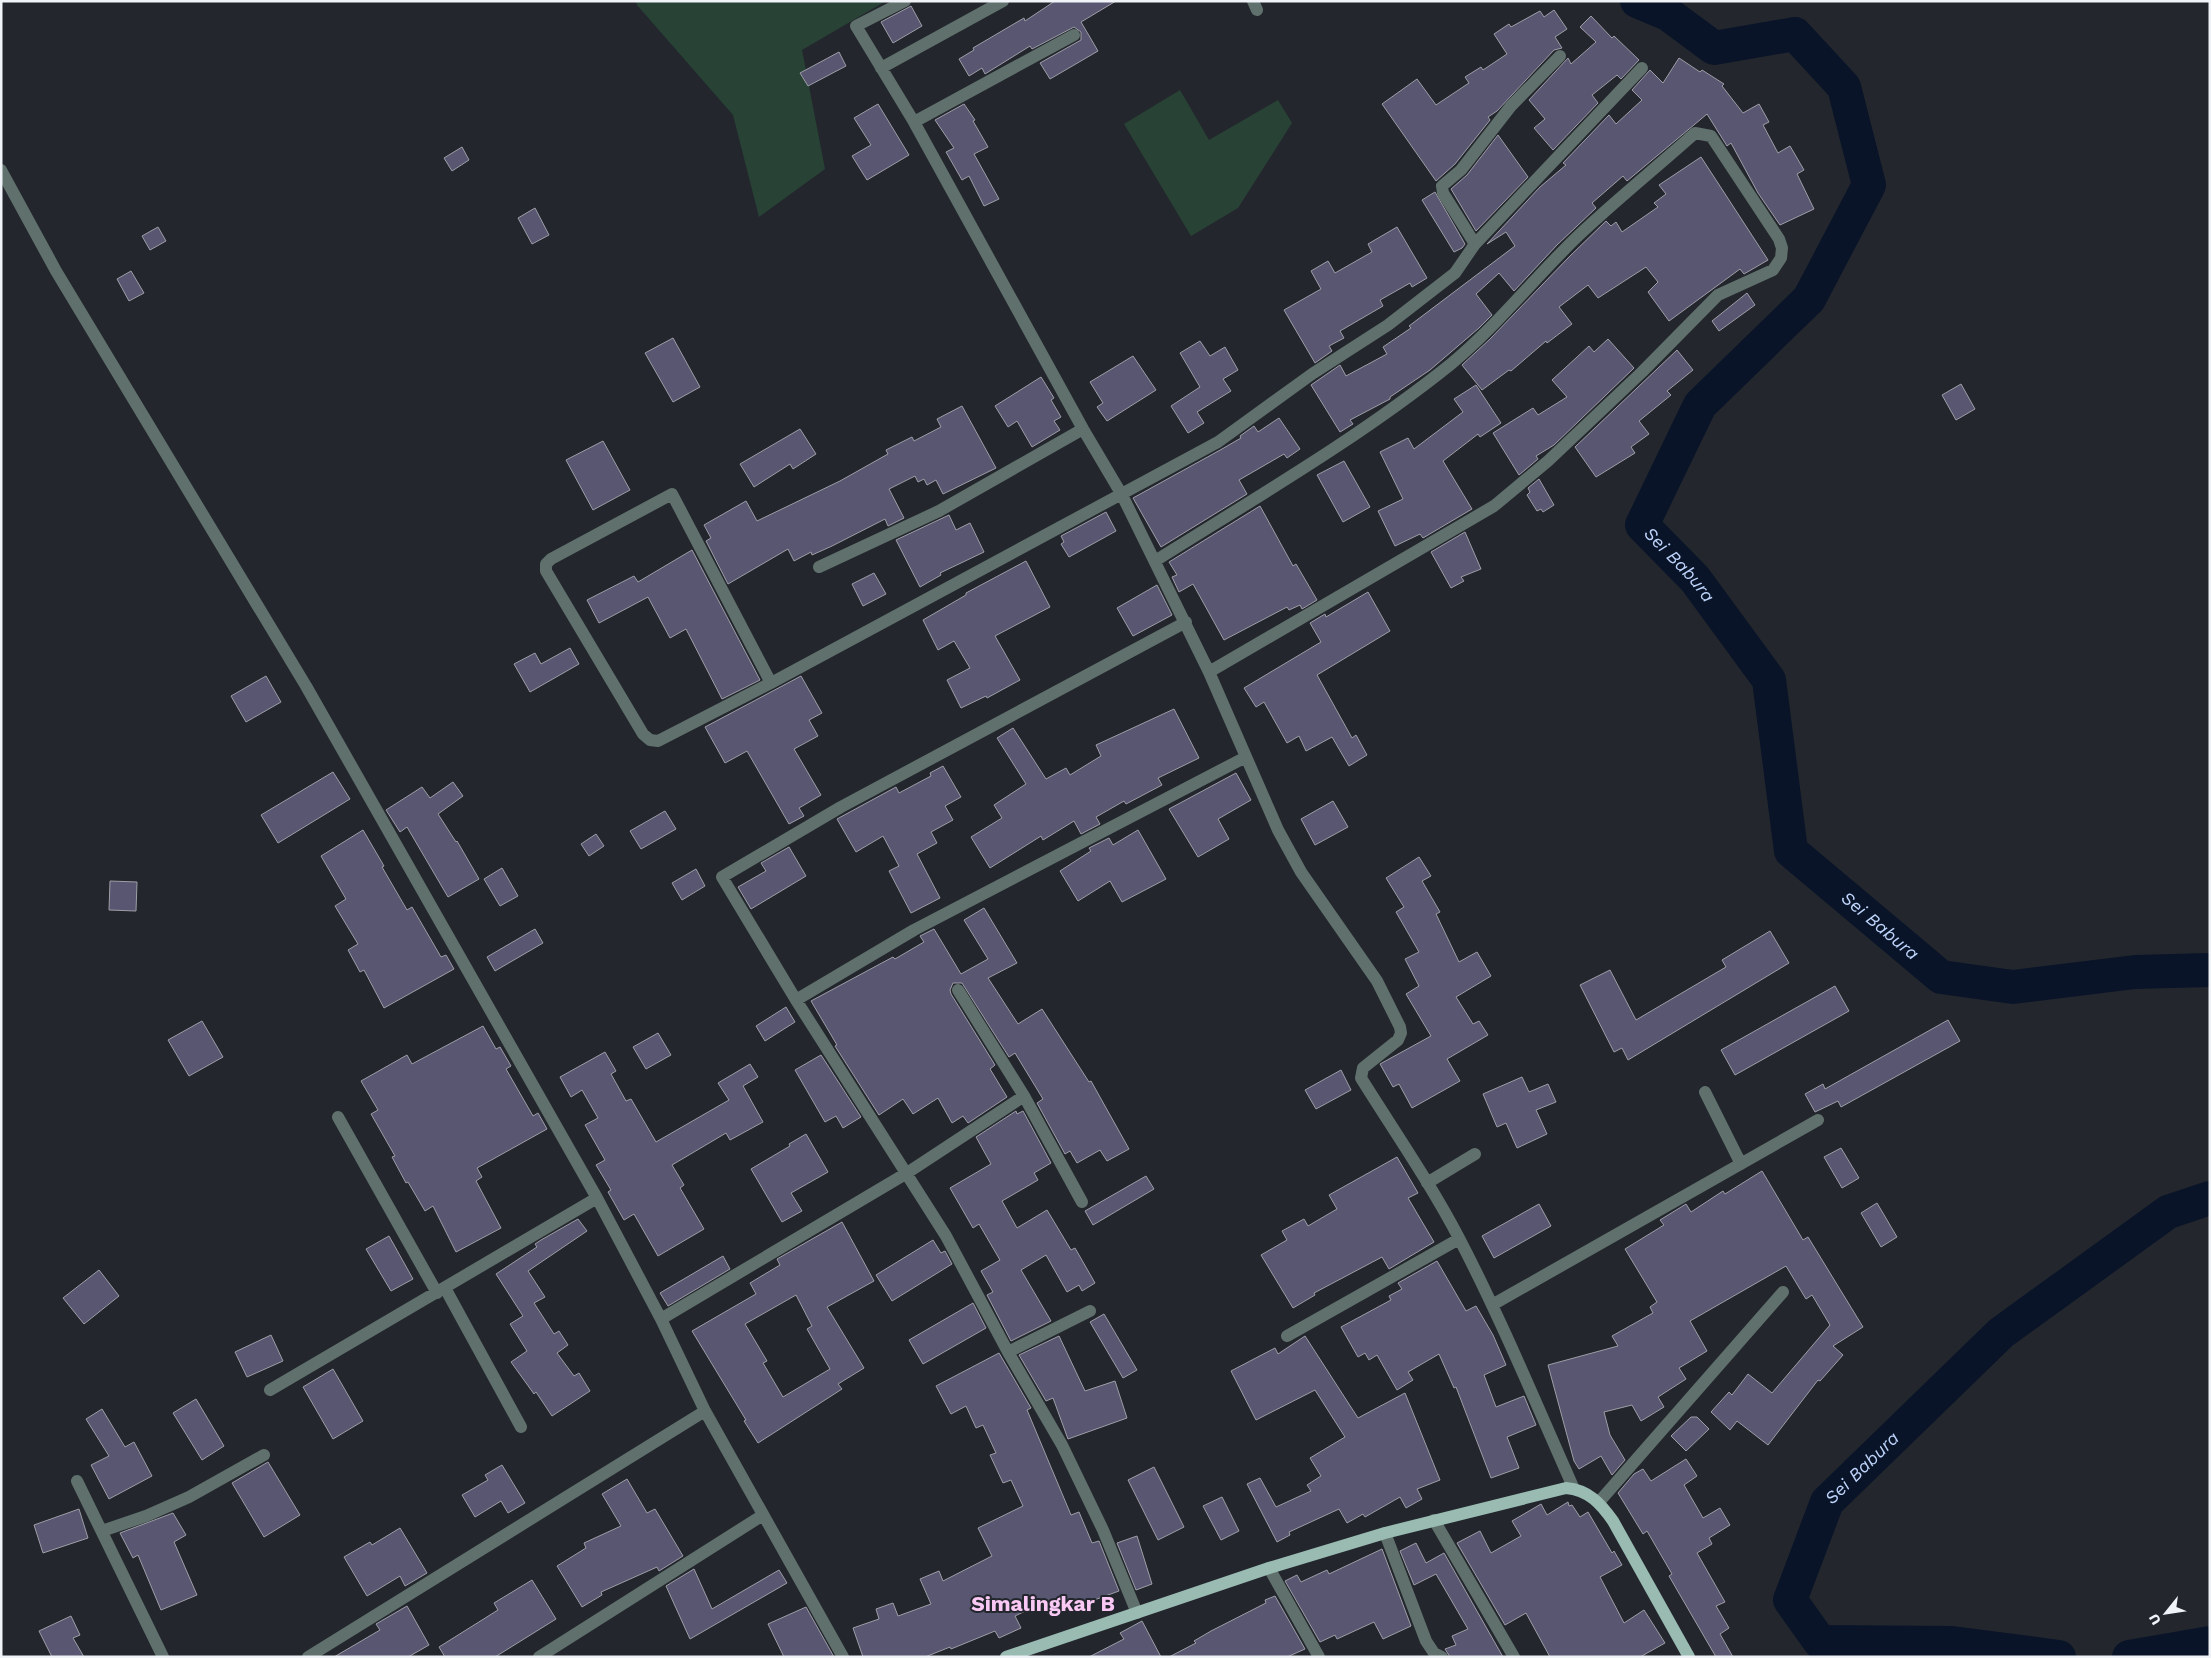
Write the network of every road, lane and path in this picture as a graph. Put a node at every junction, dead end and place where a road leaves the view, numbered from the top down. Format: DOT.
graph roads {
  1 [pos="905,1"];
  2 [pos="1003,1"];
  3 [pos="1074,36"];
  4 [pos="1560,56"];
  5 [pos="881,68"];
  6 [pos="1642,68"];
  7 [pos="914,122"];
  8 [pos="1,170"];
  9 [pos="1475,244"];
  10 [pos="1083,429"];
  11 [pos="1122,495"];
  12 [pos="1155,561"];
  13 [pos="819,567"];
  14 [pos="1186,622"];
  15 [pos="1209,672"];
  16 [pos="771,683"];
  17 [pos="1246,756"];
  18 [pos="958,990"];
  19 [pos="796,1000"];
  20 [pos="1705,1092"];
  21 [pos="1024,1096"];
  22 [pos="338,1117"];
  23 [pos="1818,1120"];
  24 [pos="1475,1154"];
  25 [pos="1741,1164"];
  26 [pos="907,1173"];
  27 [pos="1427,1183"];
  28 [pos="597,1198"];
  29 [pos="1082,1202"];
  30 [pos="1459,1239"];
  31 [pos="441,1290"];
  32 [pos="1783,1292"];
  33 [pos="1492,1305"];
  34 [pos="1090,1311"];
  35 [pos="661,1318"];
  36 [pos="1286,1336"];
  37 [pos="1008,1352"];
  38 [pos="270,1390"];
  39 [pos="706,1411"];
  40 [pos="521,1427"];
  41 [pos="264,1455"];
  42 [pos="77,1481"];
  43 [pos="1574,1489"];
  44 [pos="1599,1502"];
  45 [pos="763,1516"];
  46 [pos="1434,1520"];
  47 [pos="102,1531"];
  48 [pos="1385,1533"];
  49 [pos="1269,1568"];
  50 [pos="1136,1613"];
  51 [pos="163,1657"];
  52 [pos="308,1657"];
  53 [pos="538,1657"];
  54 [pos="843,1657"];
  55 [pos="1006,1657"];
  56 [pos="1319,1657"];
  57 [pos="1442,1657"];
  58 [pos="1514,1657"];
  59 [pos="1689,1657"];
  1 -- 5 [label="street"];
  2 -- 5 [label="street"];
  3 -- 7 [label="street"];
  4 -- 9 [label="street"];
  5 -- 7 [label="street"];
  6 -- 9 [label="street"];
  7 -- 10 [label="street"];
  8 -- 28 [label="street"];
  9 -- 11 [label="street"];
  10 -- 11 [label="street"];
  10 -- 13 [label="street"];
  11 -- 12 [label="street"];
  11 -- 16 [label="street"];
  12 -- 14 [label="street"];
  12 -- 15 [label="street"];
  14 -- 15 [label="street"];
  14 -- 19 [label="street"];
  15 -- 17 [label="street"];
  16 -- 16 [label="street"];
  17 -- 19 [label="street"];
  17 -- 27 [label="street"];
  18 -- 21 [label="street"];
  19 -- 26 [label="street"];
  20 -- 25 [label="street"];
  21 -- 26 [label="street"];
  21 -- 29 [label="street"];
  22 -- 31 [label="street"];
  23 -- 25 [label="street"];
  24 -- 27 [label="street"];
  25 -- 33 [label="street"];
  26 -- 35 [label="street"];
  26 -- 37 [label="street"];
  27 -- 30 [label="street"];
  28 -- 31 [label="street"];
  28 -- 35 [label="street"];
  30 -- 33 [label="street"];
  30 -- 36 [label="street"];
  31 -- 38 [label="street"];
  31 -- 40 [label="street"];
  32 -- 44 [label="street"];
  33 -- 43 [label="street"];
  34 -- 37 [label="street"];
  35 -- 39 [label="street"];
  37 -- 50 [label="street"];
  39 -- 45 [label="street"];
  39 -- 52 [label="street"];
  41 -- 47 [label="street"];
  42 -- 47 [label="street"];
  43 -- 44 [label="main road"];
  43 -- 46 [label="main road"];
  44 -- 59 [label="main road"];
  45 -- 53 [label="street"];
  45 -- 54 [label="street"];
  46 -- 48 [label="main road"];
  46 -- 58 [label="street"];
  47 -- 51 [label="street"];
  48 -- 49 [label="main road"];
  48 -- 57 [label="street"];
  49 -- 50 [label="main road"];
  49 -- 56 [label="street"];
  50 -- 55 [label="main road"];
}
